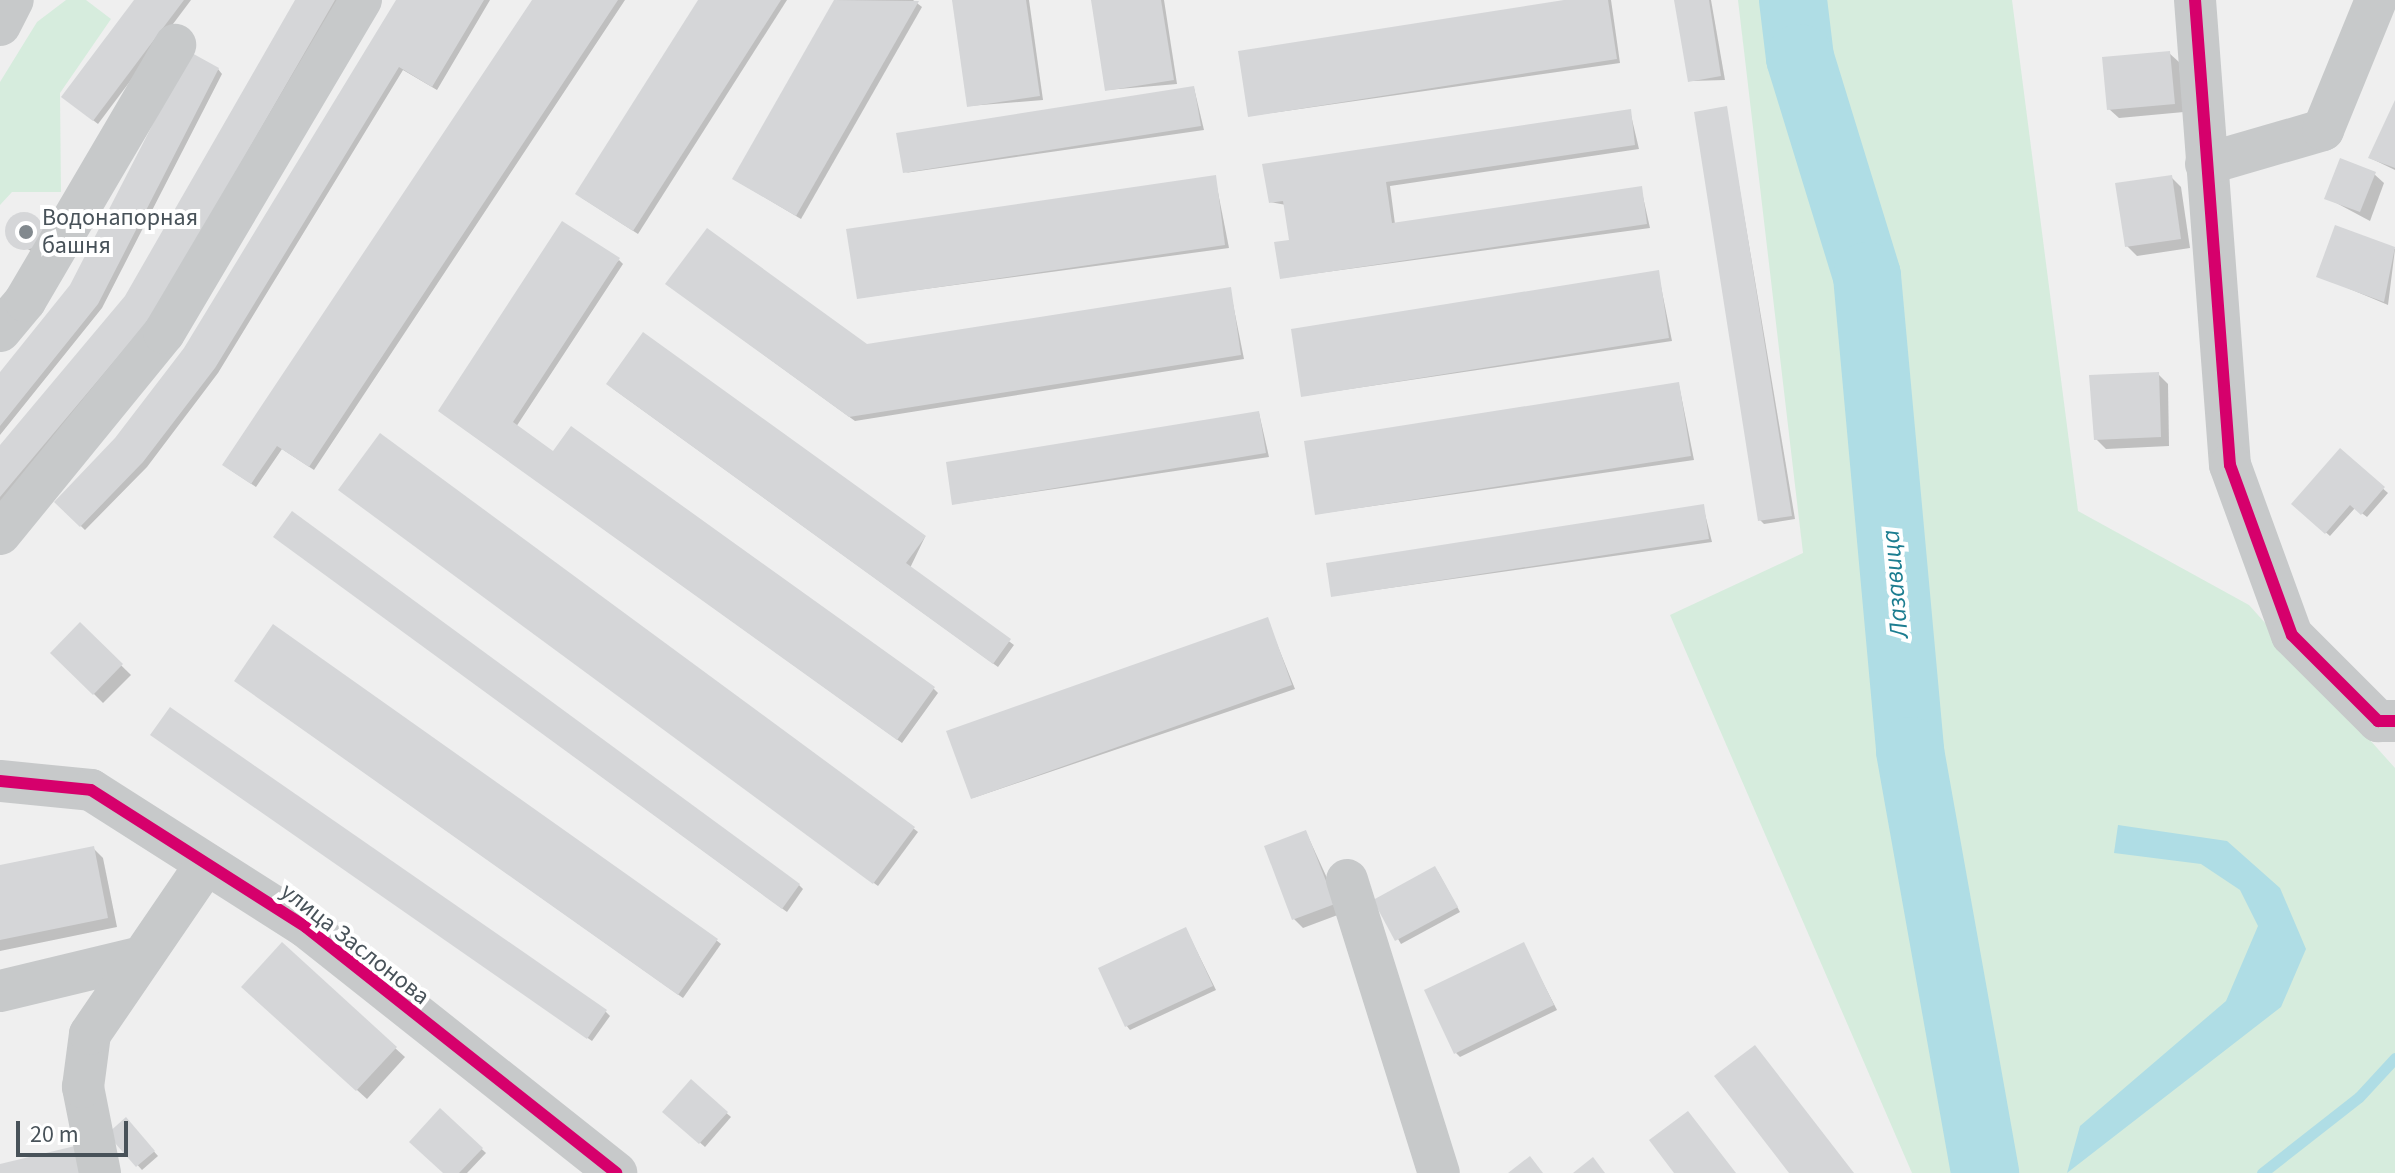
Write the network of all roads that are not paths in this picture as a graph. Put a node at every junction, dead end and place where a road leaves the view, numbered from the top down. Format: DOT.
graph roads {
  1 [pos="13,0"];
  2 [pos="361,0"];
  3 [pos="2195,0"];
  4 [pos="2376,0"];
  5 [pos="0,25"];
  6 [pos="175,45"];
  7 [pos="2206,164"];
  8 [pos="0,331"];
  9 [pos="0,534"];
  10 [pos="2395,721"];
  11 [pos="0,781"];
  12 [pos="206,864"];
  13 [pos="1347,880"];
  14 [pos="142,957"];
  15 [pos="0,991"];
  16 [pos="100,1173"];
  17 [pos="616,1173"];
  18 [pos="1439,1173"];
  1 -- 5 [label="street"];
  2 -- 9 [label="street"];
  3 -- 7 [label="street"];
  4 -- 7 [label="street"];
  6 -- 8 [label="street"];
  7 -- 10 [label="street"];
  11 -- 12 [label="street, улица Заслонова"];
  12 -- 14 [label="street"];
  12 -- 17 [label="street, улица Заслонова"];
  13 -- 18 [label="street"];
  14 -- 15 [label="street"];
  14 -- 16 [label="street"];
}
